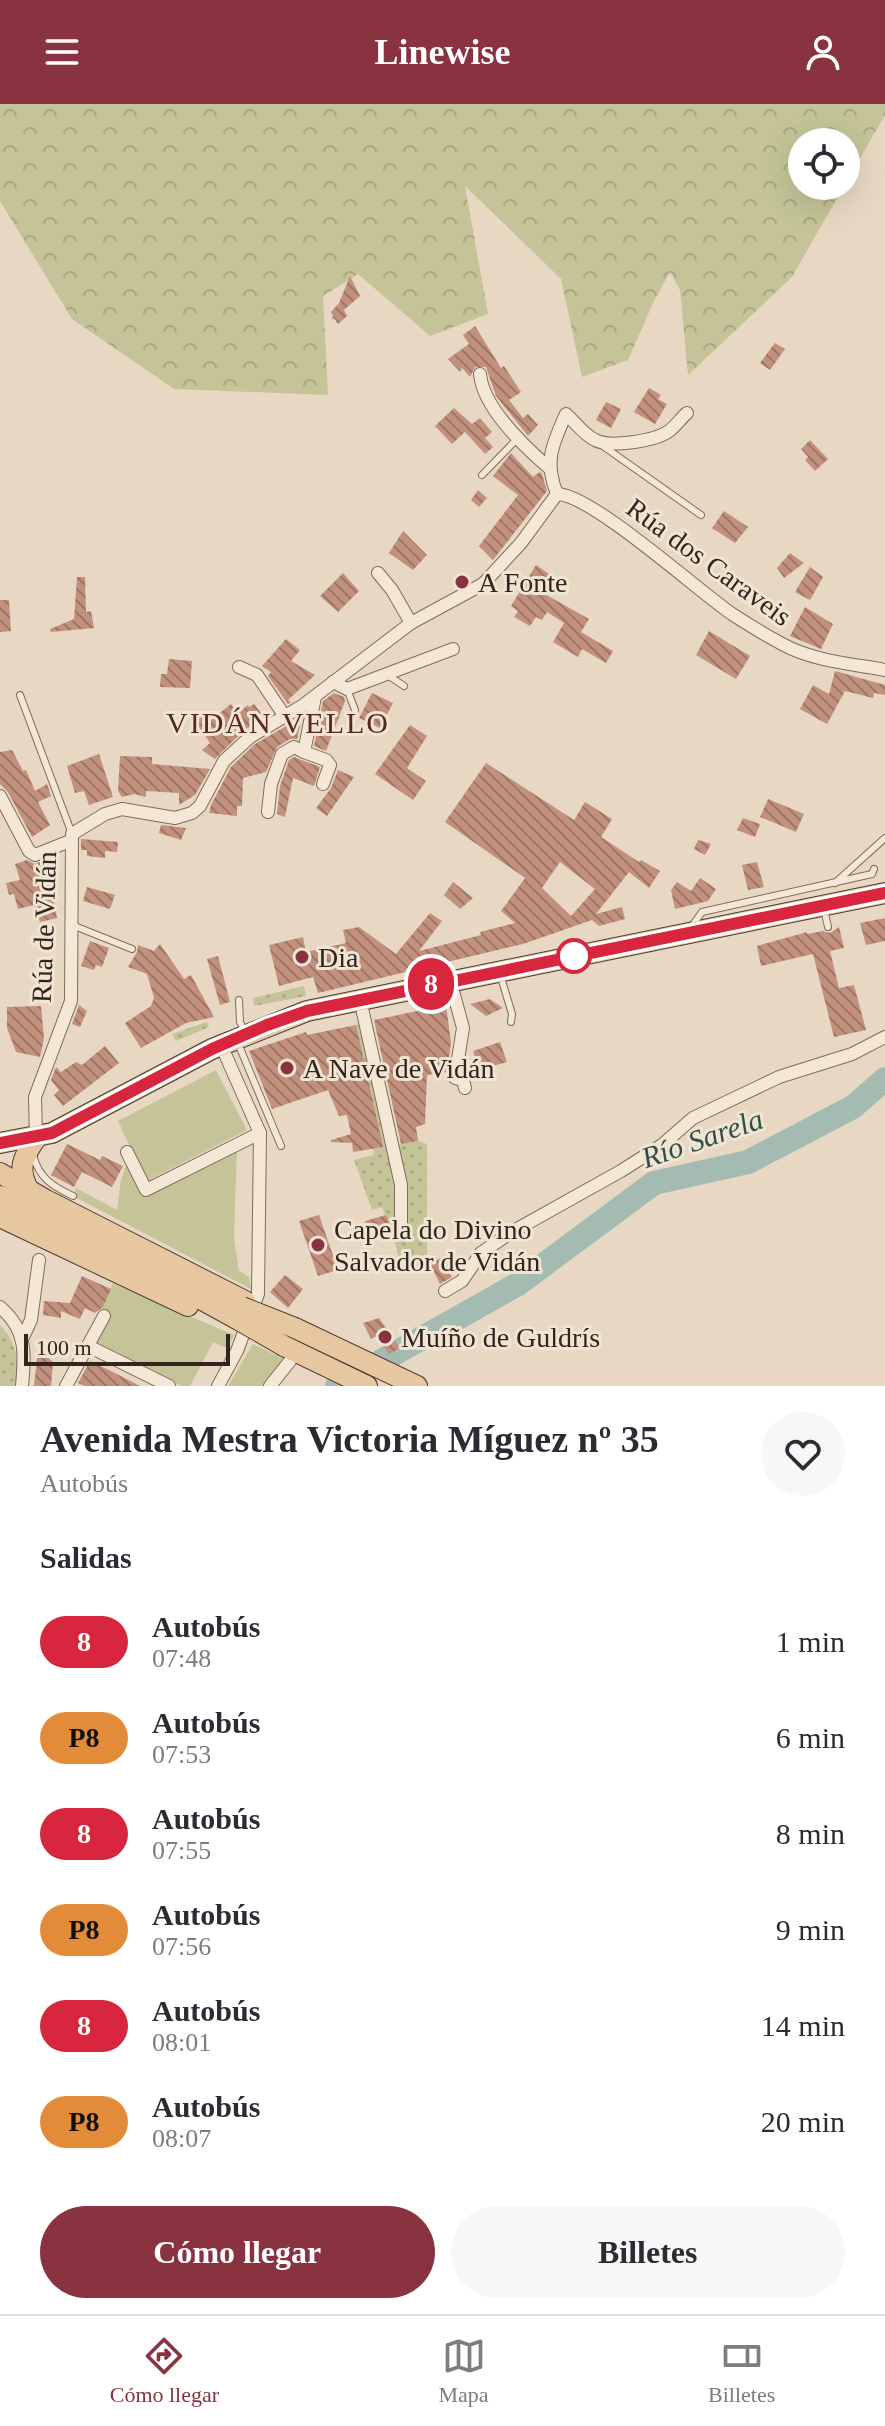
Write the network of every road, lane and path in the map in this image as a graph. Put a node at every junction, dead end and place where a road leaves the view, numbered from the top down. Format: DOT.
graph roads {
  1 [pos="480,374"];
  2 [pos="687,413"];
  3 [pos="518,438"];
  4 [pos="594,440"];
  5 [pos="548,467"];
  6 [pos="482,475"];
  7 [pos="557,494"];
  8 [pos="701,515"];
  9 [pos="378,573"];
  10 [pos="411,623"];
  11 [pos="453,649"];
  12 [pos="239,667"];
  13 [pos="885,670"];
  14 [pos="386,674"];
  15 [pos="333,682"];
  16 [pos="404,686"];
  17 [pos="347,689"];
  18 [pos="20,695"];
  19 [pos="315,697"];
  20 [pos="355,710"];
  21 [pos="284,715"];
  22 [pos="304,752"];
  23 [pos="323,784"];
  24 [pos="0,796"];
  25 [pos="268,812"];
  26 [pos="71,837"];
  27 [pos="885,838"];
  28 [pos="874,869"];
  29 [pos="835,883"];
  30 [pos="885,893"];
  31 [pos="823,905"];
  32 [pos="72,925"];
  33 [pos="828,927"];
  34 [pos="687,933"];
  35 [pos="132,949"];
  36 [pos="499,971"];
  37 [pos="450,980"];
  38 [pos="360,999"];
  39 [pos="239,1000"];
  40 [pos="511,1022"];
  41 [pos="885,1037"];
  42 [pos="234,1039"];
  43 [pos="465,1088"];
  44 [pos="260,1133"];
  45 [pos="17,1140"];
  46 [pos="281,1146"];
  47 [pos="127,1152"];
  48 [pos="0,1173"];
  49 [pos="30,1192"];
  50 [pos="0,1196"];
  51 [pos="73,1196"];
  52 [pos="0,1217"];
  53 [pos="401,1235"];
  54 [pos="39,1260"];
  55 [pos="445,1291"];
  56 [pos="0,1307"];
  57 [pos="239,1313"];
  58 [pos="104,1316"];
  59 [pos="23,1337"];
  60 [pos="88,1346"];
  61 [pos="287,1354"];
  62 [pos="22,1386"];
  63 [pos="66,1386"];
  64 [pos="169,1386"];
  65 [pos="218,1386"];
  66 [pos="270,1386"];
  67 [pos="367,1386"];
  68 [pos="417,1386"];
  1 -- 3 [label="street"];
  2 -- 4 [label="street"];
  3 -- 5 [label="street"];
  3 -- 6 [label="lane"];
  4 -- 5 [label="street"];
  4 -- 8 [label="lane"];
  5 -- 7 [label="street"];
  7 -- 10 [label="street, Rúa de Vidán"];
  7 -- 13 [label="street, Rúa dos Caraveis"];
  9 -- 10 [label="street"];
  10 -- 15 [label="street, Rúa de Vidán"];
  11 -- 14 [label="street"];
  12 -- 21 [label="street"];
  14 -- 16 [label="lane"];
  14 -- 17 [label="street"];
  15 -- 17 [label="street"];
  15 -- 19 [label="street, Rúa de Vidán"];
  17 -- 20 [label="lane"];
  18 -- 26 [label="lane"];
  19 -- 21 [label="street, Rúa de Vidán"];
  19 -- 22 [label="street"];
  21 -- 26 [label="street, Rúa de Vidán"];
  22 -- 23 [label="street"];
  22 -- 25 [label="street"];
  24 -- 26 [label="street"];
  26 -- 32 [label="street, Rúa de Vidán"];
  27 -- 29 [label="lane"];
  28 -- 29 [label="lane"];
  29 -- 34 [label="lane"];
  30 -- 31 [label="main road"];
  31 -- 33 [label="lane"];
  31 -- 34 [label="main road"];
  32 -- 35 [label="lane"];
  32 -- 45 [label="street, Rúa de Vidán"];
  34 -- 36 [label="main road"];
  36 -- 37 [label="main road"];
  36 -- 40 [label="lane"];
  37 -- 38 [label="main road"];
  37 -- 43 [label="street"];
  38 -- 42 [label="main road"];
  38 -- 53 [label="street"];
  39 -- 42 [label="lane"];
  41 -- 55 [label="street"];
  42 -- 44 [label="street"];
  42 -- 45 [label="main road"];
  42 -- 46 [label="lane"];
  44 -- 47 [label="street"];
  44 -- 65 [label="street"];
  45 -- 49 [label="main road"];
  45 -- 51 [label="lane"];
  48 -- 49 [label="main road"];
  49 -- 57 [label="main road"];
  50 -- 57 [label="main road"];
  52 -- 57 [label="main road"];
  54 -- 59 [label="street"];
  56 -- 59 [label="street"];
  57 -- 61 [label="main road, bridge"];
  57 -- 68 [label="main road, bridge"];
  58 -- 60 [label="street"];
  59 -- 62 [label="street"];
  60 -- 63 [label="street"];
  60 -- 64 [label="street"];
  61 -- 66 [label="street"];
  61 -- 67 [label="main road"];
}
